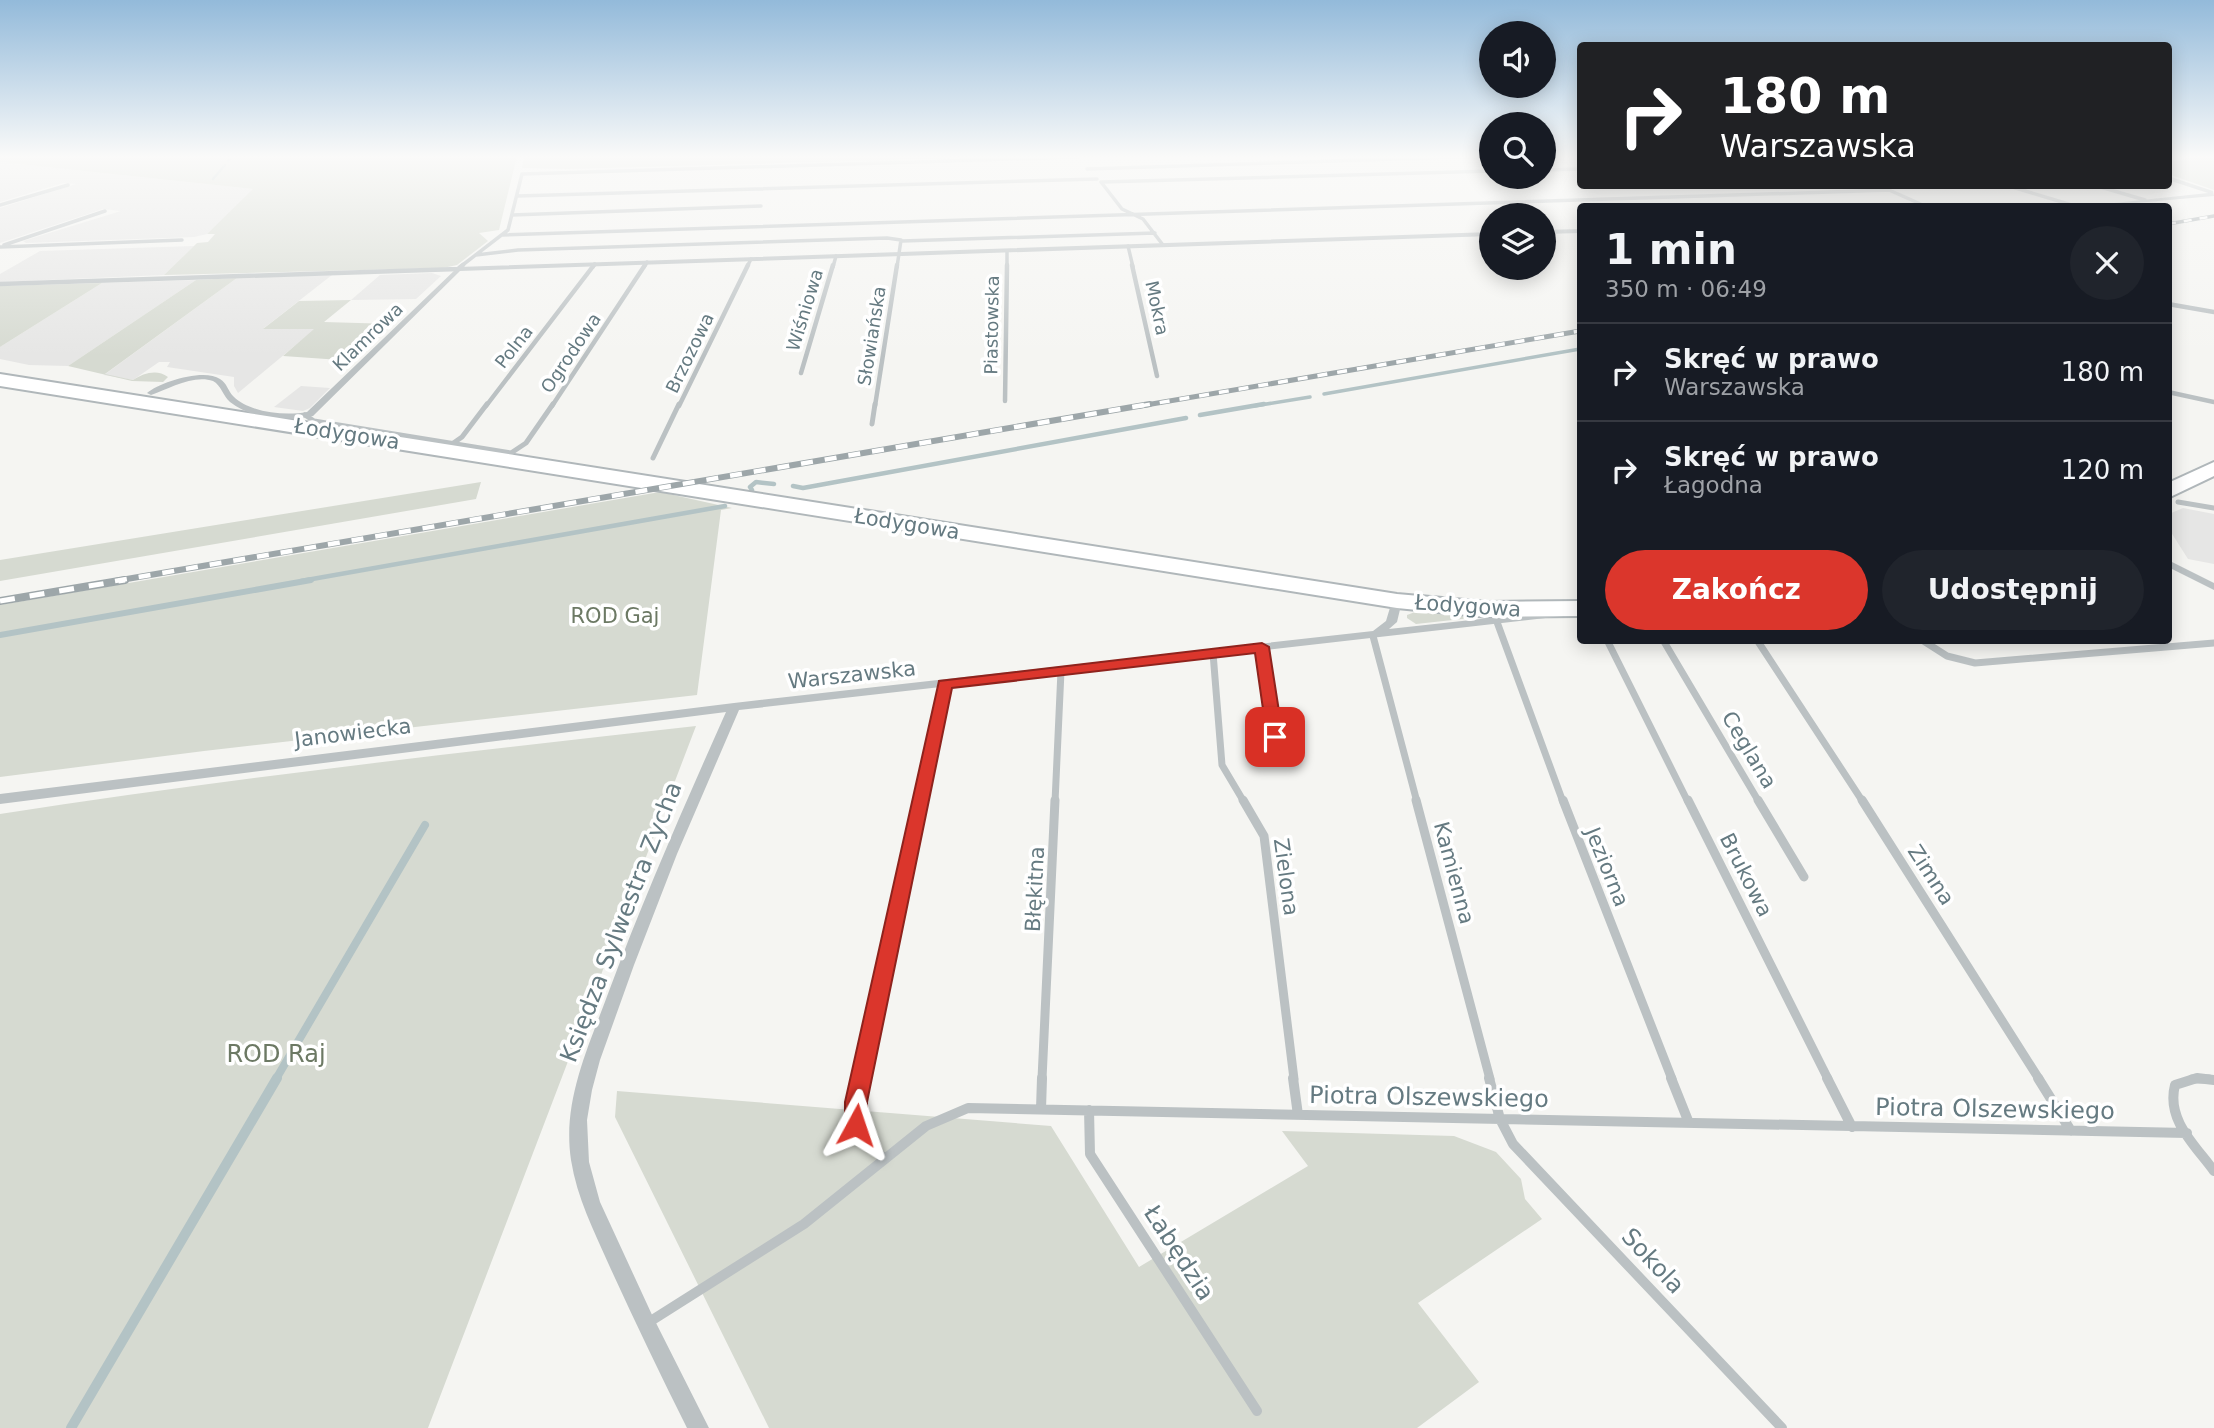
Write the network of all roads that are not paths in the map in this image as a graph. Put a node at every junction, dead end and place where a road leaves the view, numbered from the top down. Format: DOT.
graph roads {
  1 [pos="71,223"];
  2 [pos="510,223"];
  3 [pos="915,223"];
  4 [pos="1146,223"];
  5 [pos="1577,231"];
  6 [pos="1556,232"];
  7 [pos="1155,233"];
  8 [pos="1479,234"];
  9 [pos="502,235"];
  10 [pos="182,240"];
  11 [pos="902,241"];
  12 [pos="1163,245"];
  13 [pos="1128,246"];
  14 [pos="0,247"];
  15 [pos="1007,250"];
  16 [pos="900,254"];
  17 [pos="473,256"];
  18 [pos="836,256"];
  19 [pos="751,259"];
  20 [pos="647,262"];
  21 [pos="595,264"];
  22 [pos="458,269"];
  23 [pos="0,284"];
  24 [pos="2172,305"];
  25 [pos="2214,312"];
  26 [pos="0,370"];
  27 [pos="801,373"];
  28 [pos="1157,376"];
  29 [pos="0,380"];
  30 [pos="151,393"];
  31 [pos="2172,393"];
  32 [pos="132,400"];
  33 [pos="1005,401"];
  34 [pos="2214,402"];
  35 [pos="305,415"];
  36 [pos="236,416"];
  37 [pos="872,424"];
  38 [pos="452,444"];
  39 [pos="653,458"];
  40 [pos="2214,468"];
  41 [pos="2173,497"];
  42 [pos="2214,508"];
  43 [pos="2172,568"];
  44 [pos="2214,587"];
  45 [pos="1396,601"];
  46 [pos="1577,610"];
  47 [pos="1577,610"];
  48 [pos="1497,622"];
  49 [pos="1373,636"];
  50 [pos="2214,643"];
  51 [pos="1609,644"];
  52 [pos="1665,644"];
  53 [pos="1760,644"];
  54 [pos="1927,644"];
  55 [pos="1262,647"];
  56 [pos="1213,653"];
  57 [pos="1061,671"];
  58 [pos="944,684"];
  59 [pos="734,707"];
  60 [pos="712,710"];
  61 [pos="1278,763"];
  62 [pos="0,799"];
  63 [pos="1804,877"];
  64 [pos="2213,1080"];
  65 [pos="1041,1109"];
  66 [pos="1088,1110"];
  67 [pos="1297,1115"];
  68 [pos="1500,1119"];
  69 [pos="1689,1122"];
  70 [pos="1852,1127"];
  71 [pos="2071,1131"];
  72 [pos="2187,1133"];
  73 [pos="884,1159"];
  74 [pos="2214,1171"];
  75 [pos="646,1324"];
  76 [pos="1257,1411"];
  77 [pos="698,1428"];
  78 [pos="1782,1428"];
  1 -- 14 [label="street"];
  2 -- 9 [label="street, Klamrowa"];
  3 -- 9 [label="street"];
  4 -- 7 [label="street"];
  5 -- 6 [label="street"];
  7 -- 11 [label="street"];
  7 -- 12 [label="street"];
  8 -- 12 [label="street"];
  9 -- 17 [label="street, Klamrowa"];
  10 -- 14 [label="street"];
  11 -- 16 [label="street, Słowiańska"];
  11 -- 17 [label="street"];
  12 -- 13 [label="street"];
  13 -- 15 [label="street"];
  13 -- 28 [label="street, Mokra"];
  15 -- 16 [label="street"];
  15 -- 33 [label="street, Piastowska"];
  16 -- 18 [label="street"];
  16 -- 37 [label="street, Słowiańska"];
  17 -- 22 [label="street, Klamrowa"];
  18 -- 19 [label="street"];
  18 -- 27 [label="street, Wiśniowa"];
  19 -- 20 [label="street"];
  19 -- 39 [label="street, Brzozowa"];
  20 -- 21 [label="street"];
  20 -- 38 [label="street, Ogrodowa"];
  21 -- 22 [label="street"];
  21 -- 38 [label="street, Polna"];
  22 -- 23 [label="street"];
  22 -- 35 [label="street, Klamrowa"];
  24 -- 25 [label="street"];
  26 -- 30 [label="main road, Łodygowa"];
  29 -- 32 [label="main road, Łodygowa"];
  30 -- 32 [label="street"];
  30 -- 35 [label="street"];
  30 -- 36 [label="main road, Łodygowa"];
  31 -- 34 [label="street"];
  32 -- 36 [label="main road, Łodygowa"];
  35 -- 38 [label="street"];
  36 -- 45 [label="main road, Łodygowa"];
  40 -- 41 [label="main road"];
  41 -- 42 [label="street"];
  43 -- 44 [label="street"];
  45 -- 46 [label="main road, Łodygowa"];
  45 -- 49 [label="street"];
  47 -- 48 [label="street, Warszawska"];
  48 -- 49 [label="street, Warszawska"];
  48 -- 69 [label="street, Jeziorna"];
  49 -- 55 [label="street, Warszawska"];
  49 -- 68 [label="street, Kamienna"];
  50 -- 54 [label="street"];
  51 -- 70 [label="street, Brukowa"];
  52 -- 63 [label="street, Ceglana"];
  53 -- 71 [label="street, Zimna"];
  55 -- 56 [label="street, Warszawska"];
  55 -- 61 [label="street"];
  56 -- 57 [label="street, Warszawska"];
  56 -- 67 [label="street, Zielona"];
  57 -- 58 [label="street, Warszawska"];
  57 -- 65 [label="street, Błękitna"];
  58 -- 59 [label="street, Warszawska"];
  58 -- 73 [label="street"];
  59 -- 60 [label="street, Warszawska"];
  59 -- 75 [label="street, Księdza Sylwestra Zycha"];
  60 -- 62 [label="street, Janowiecka"];
  64 -- 72 [label="street"];
  65 -- 66 [label="street, Piotra Olszewskiego"];
  65 -- 73 [label="street, Piotra Olszewskiego"];
  66 -- 67 [label="street, Piotra Olszewskiego"];
  66 -- 76 [label="street, Łabędzia"];
  67 -- 68 [label="street, Piotra Olszewskiego"];
  68 -- 69 [label="street, Piotra Olszewskiego"];
  68 -- 78 [label="street, Sokola"];
  69 -- 70 [label="street, Piotra Olszewskiego"];
  70 -- 71 [label="street, Piotra Olszewskiego"];
  71 -- 72 [label="street, Piotra Olszewskiego"];
  72 -- 74 [label="street"];
  73 -- 75 [label="street, Piotra Olszewskiego"];
  75 -- 77 [label="street, Księdza Sylwestra Zycha"];
}
